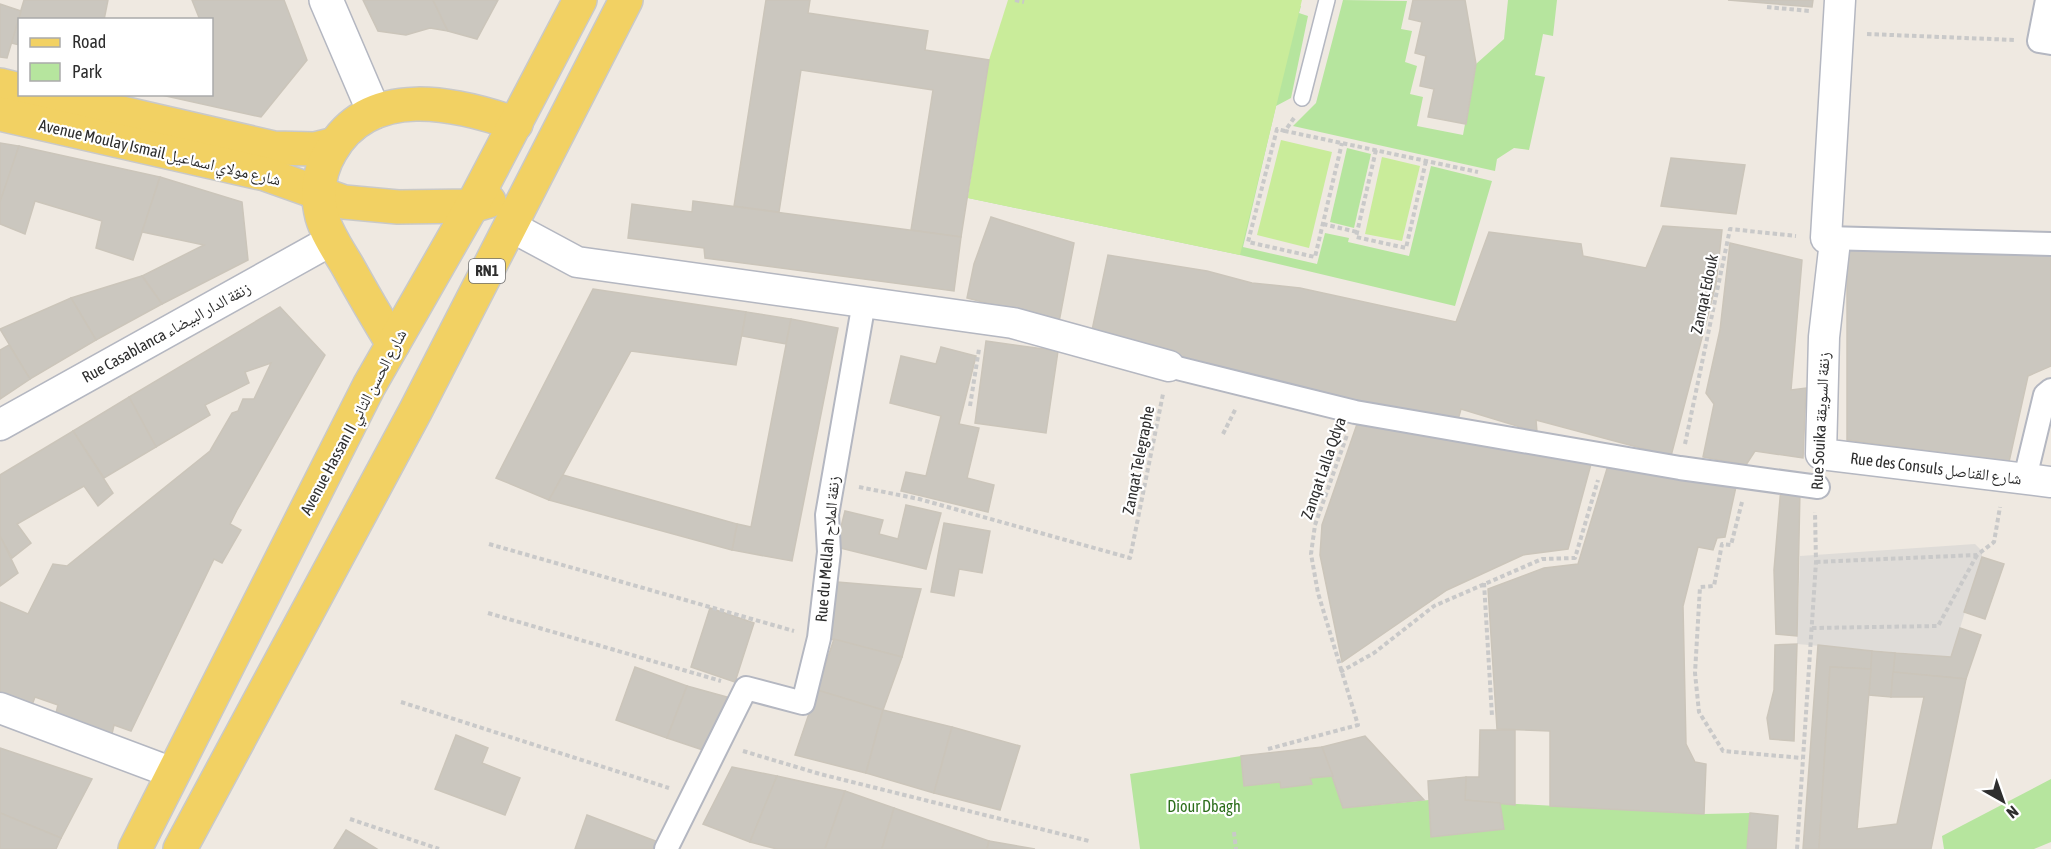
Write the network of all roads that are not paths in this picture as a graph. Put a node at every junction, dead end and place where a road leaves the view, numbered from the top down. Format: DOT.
graph roads {
  1 [pos="326,0"];
  2 [pos="580,0"];
  3 [pos="607,0"];
  4 [pos="626,0"];
  5 [pos="1327,0"];
  6 [pos="2048,0"];
  7 [pos="1840,16"];
  8 [pos="2045,42"];
  9 [pos="0,85"];
  10 [pos="18,90"];
  11 [pos="49,96"];
  12 [pos="1302,98"];
  13 [pos="374,112"];
  14 [pos="0,114"];
  15 [pos="516,124"];
  16 [pos="335,144"];
  17 [pos="319,195"];
  18 [pos="472,206"];
  19 [pos="510,225"];
  20 [pos="1831,239"];
  21 [pos="332,240"];
  22 [pos="2051,244"];
  23 [pos="864,302"];
  24 [pos="393,344"];
  25 [pos="1168,366"];
  26 [pos="2051,390"];
  27 [pos="0,425"];
  28 [pos="1821,454"];
  29 [pos="2027,479"];
  30 [pos="1818,487"];
  31 [pos="0,708"];
  32 [pos="173,773"];
  33 [pos="135,849"];
  34 [pos="180,849"];
  35 [pos="666,849"];
  1 -- 13 [label="street"];
  2 -- 15 [label="main road, Avenue Hassan II شارع الحسن الثاني / RN1"];
  3 -- 18 [label="main road"];
  4 -- 19 [label="main road, RN1"];
  5 -- 12 [label="lane"];
  6 -- 8 [label="street"];
  7 -- 20 [label="street, Rue Souika زنقة السويقة"];
  9 -- 10 [label="main road"];
  11 -- 16 [label="main road, Avenue Moulay Ismail شارع مولاي اسماعيل"];
  13 -- 15 [label="main road"];
  13 -- 16 [label="main road"];
  14 -- 17 [label="main road, Avenue Moulay Ismail شارع مولاي اسماعيل"];
  15 -- 18 [label="main road, Avenue Hassan II شارع الحسن الثاني / RN1"];
  16 -- 17 [label="main road"];
  17 -- 18 [label="main road, Avenue Moulay Ismail شارع مولاي اسماعيل"];
  17 -- 21 [label="main road"];
  18 -- 24 [label="main road, Avenue Hassan II شارع الحسن الثاني / RN1"];
  19 -- 23 [label="street"];
  19 -- 34 [label="main road, RN1"];
  20 -- 22 [label="street"];
  20 -- 28 [label="street, Rue Souika زنقة السويقة"];
  21 -- 24 [label="main road"];
  21 -- 27 [label="street, Rue Casablanca زنقة الدار البيضاء"];
  23 -- 25 [label="street"];
  23 -- 35 [label="street, Rue du Mellah زنقة الملاح"];
  24 -- 32 [label="main road, Avenue Hassan II شارع الحسن الثاني / RN1"];
  25 -- 30 [label="street"];
  26 -- 29 [label="street"];
  28 -- 29 [label="street, Rue des Consuls شارع القناصل"];
  31 -- 32 [label="street"];
  32 -- 33 [label="main road, Avenue Hassan II شارع الحسن الثاني / RN1"];
}
